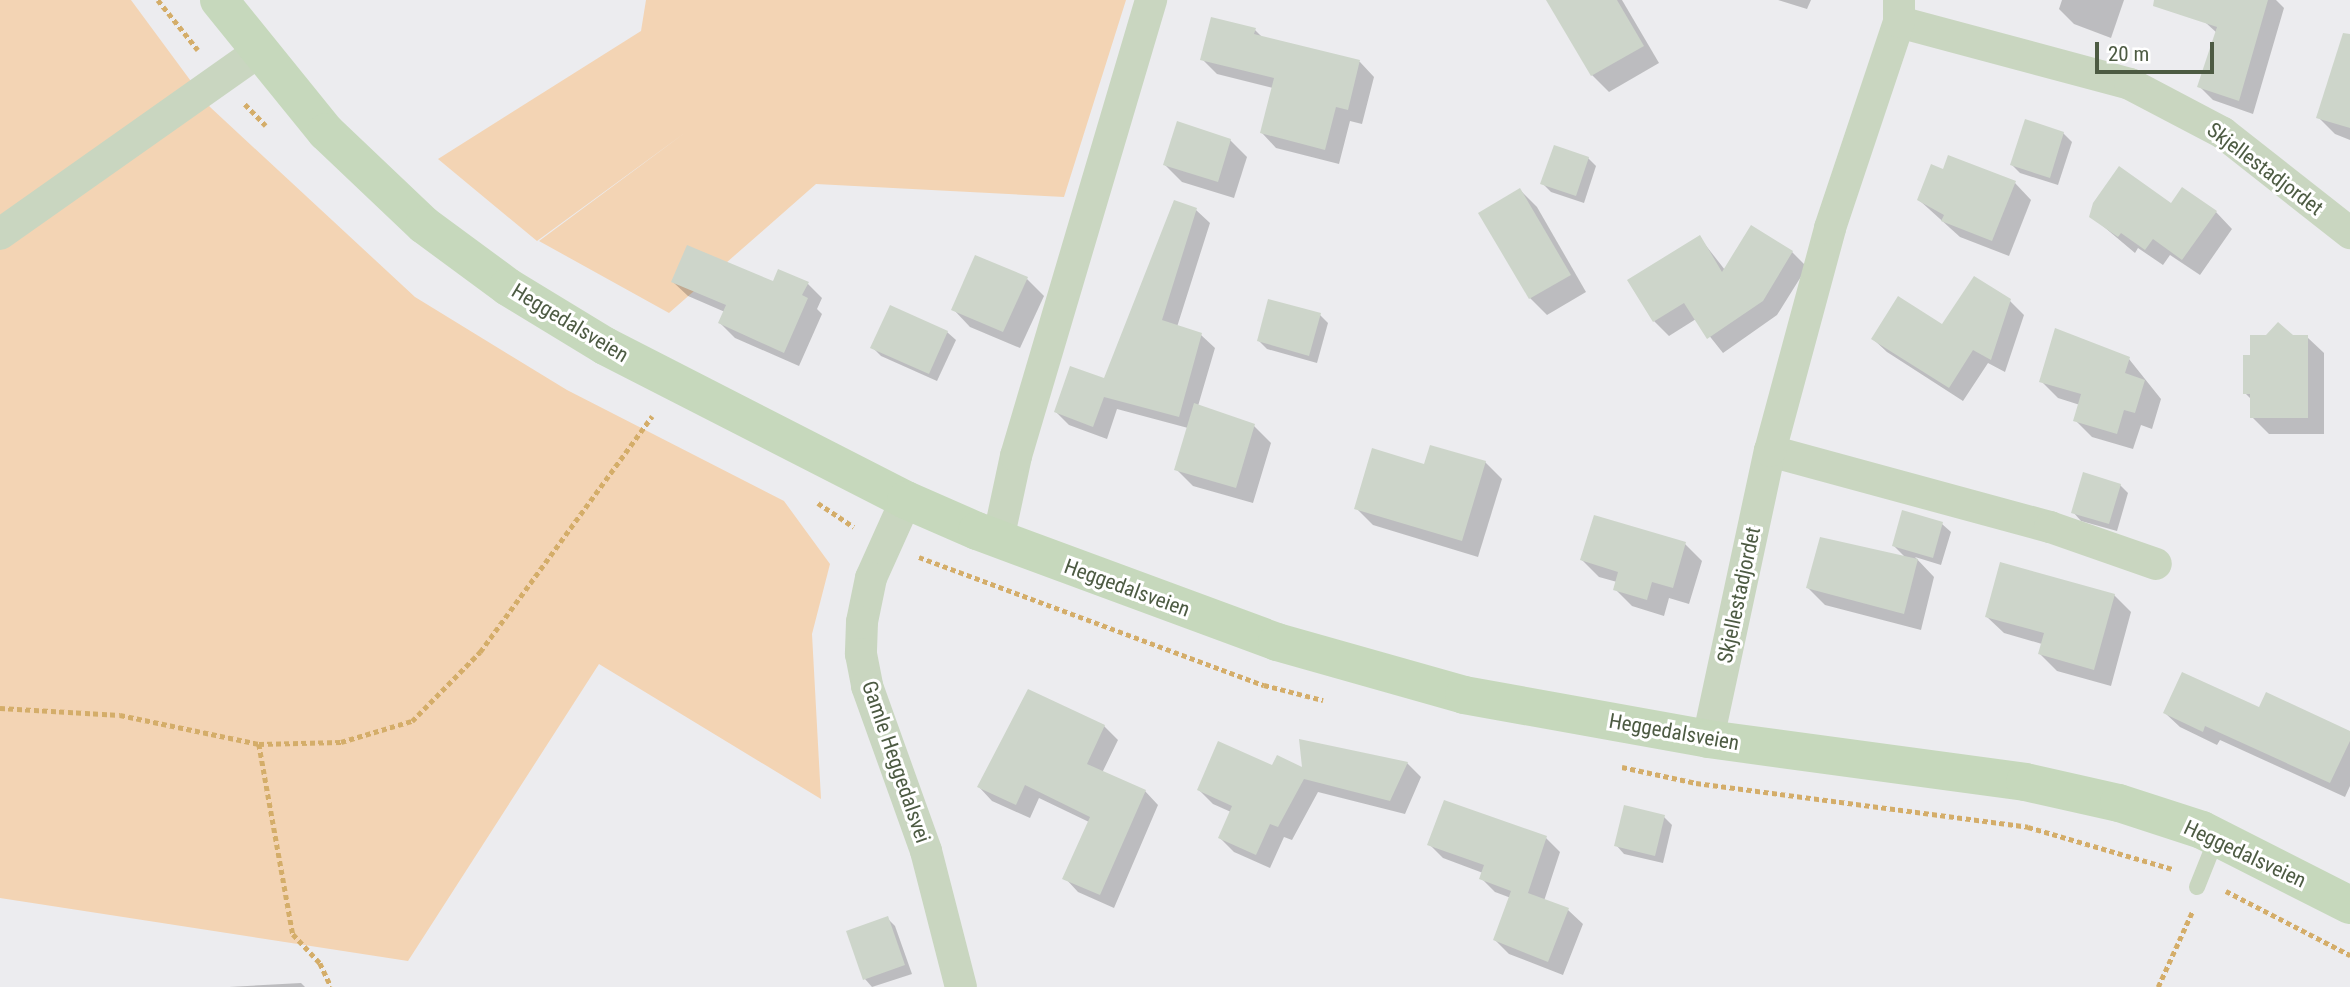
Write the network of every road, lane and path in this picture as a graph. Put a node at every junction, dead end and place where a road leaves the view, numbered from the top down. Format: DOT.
graph roads {
  1 [pos="219,0"];
  2 [pos="1151,0"];
  3 [pos="1899,11"];
  4 [pos="261,50"];
  5 [pos="2350,233"];
  6 [pos="0,234"];
  7 [pos="645,425"];
  8 [pos="1770,451"];
  9 [pos="906,500"];
  10 [pos="998,540"];
  11 [pos="2156,564"];
  12 [pos="0,708"];
  13 [pos="1708,739"];
  14 [pos="259,744"];
  15 [pos="2217,837"];
  16 [pos="2197,887"];
  17 [pos="2350,905"];
  18 [pos="331,987"];
  19 [pos="961,987"];
  20 [pos="2158,987"];
  1 -- 4 [label="main road, Heggedalsveien"];
  2 -- 10 [label="street"];
  3 -- 5 [label="street, Skjellestadjordet"];
  3 -- 8 [label="street, Skjellestadjordet"];
  4 -- 6 [label="street"];
  4 -- 9 [label="main road, Heggedalsveien"];
  7 -- 14 [label="path"];
  8 -- 11 [label="street"];
  8 -- 13 [label="street, Skjellestadjordet"];
  9 -- 10 [label="main road, Heggedalsveien"];
  9 -- 19 [label="street, Gamle Heggedalsvei"];
  10 -- 13 [label="main road, Heggedalsveien"];
  12 -- 14 [label="path"];
  13 -- 15 [label="main road, Heggedalsveien"];
  14 -- 18 [label="path"];
  15 -- 16 [label="lane"];
  15 -- 17 [label="main road, Heggedalsveien"];
  16 -- 20 [label="path"];
}
